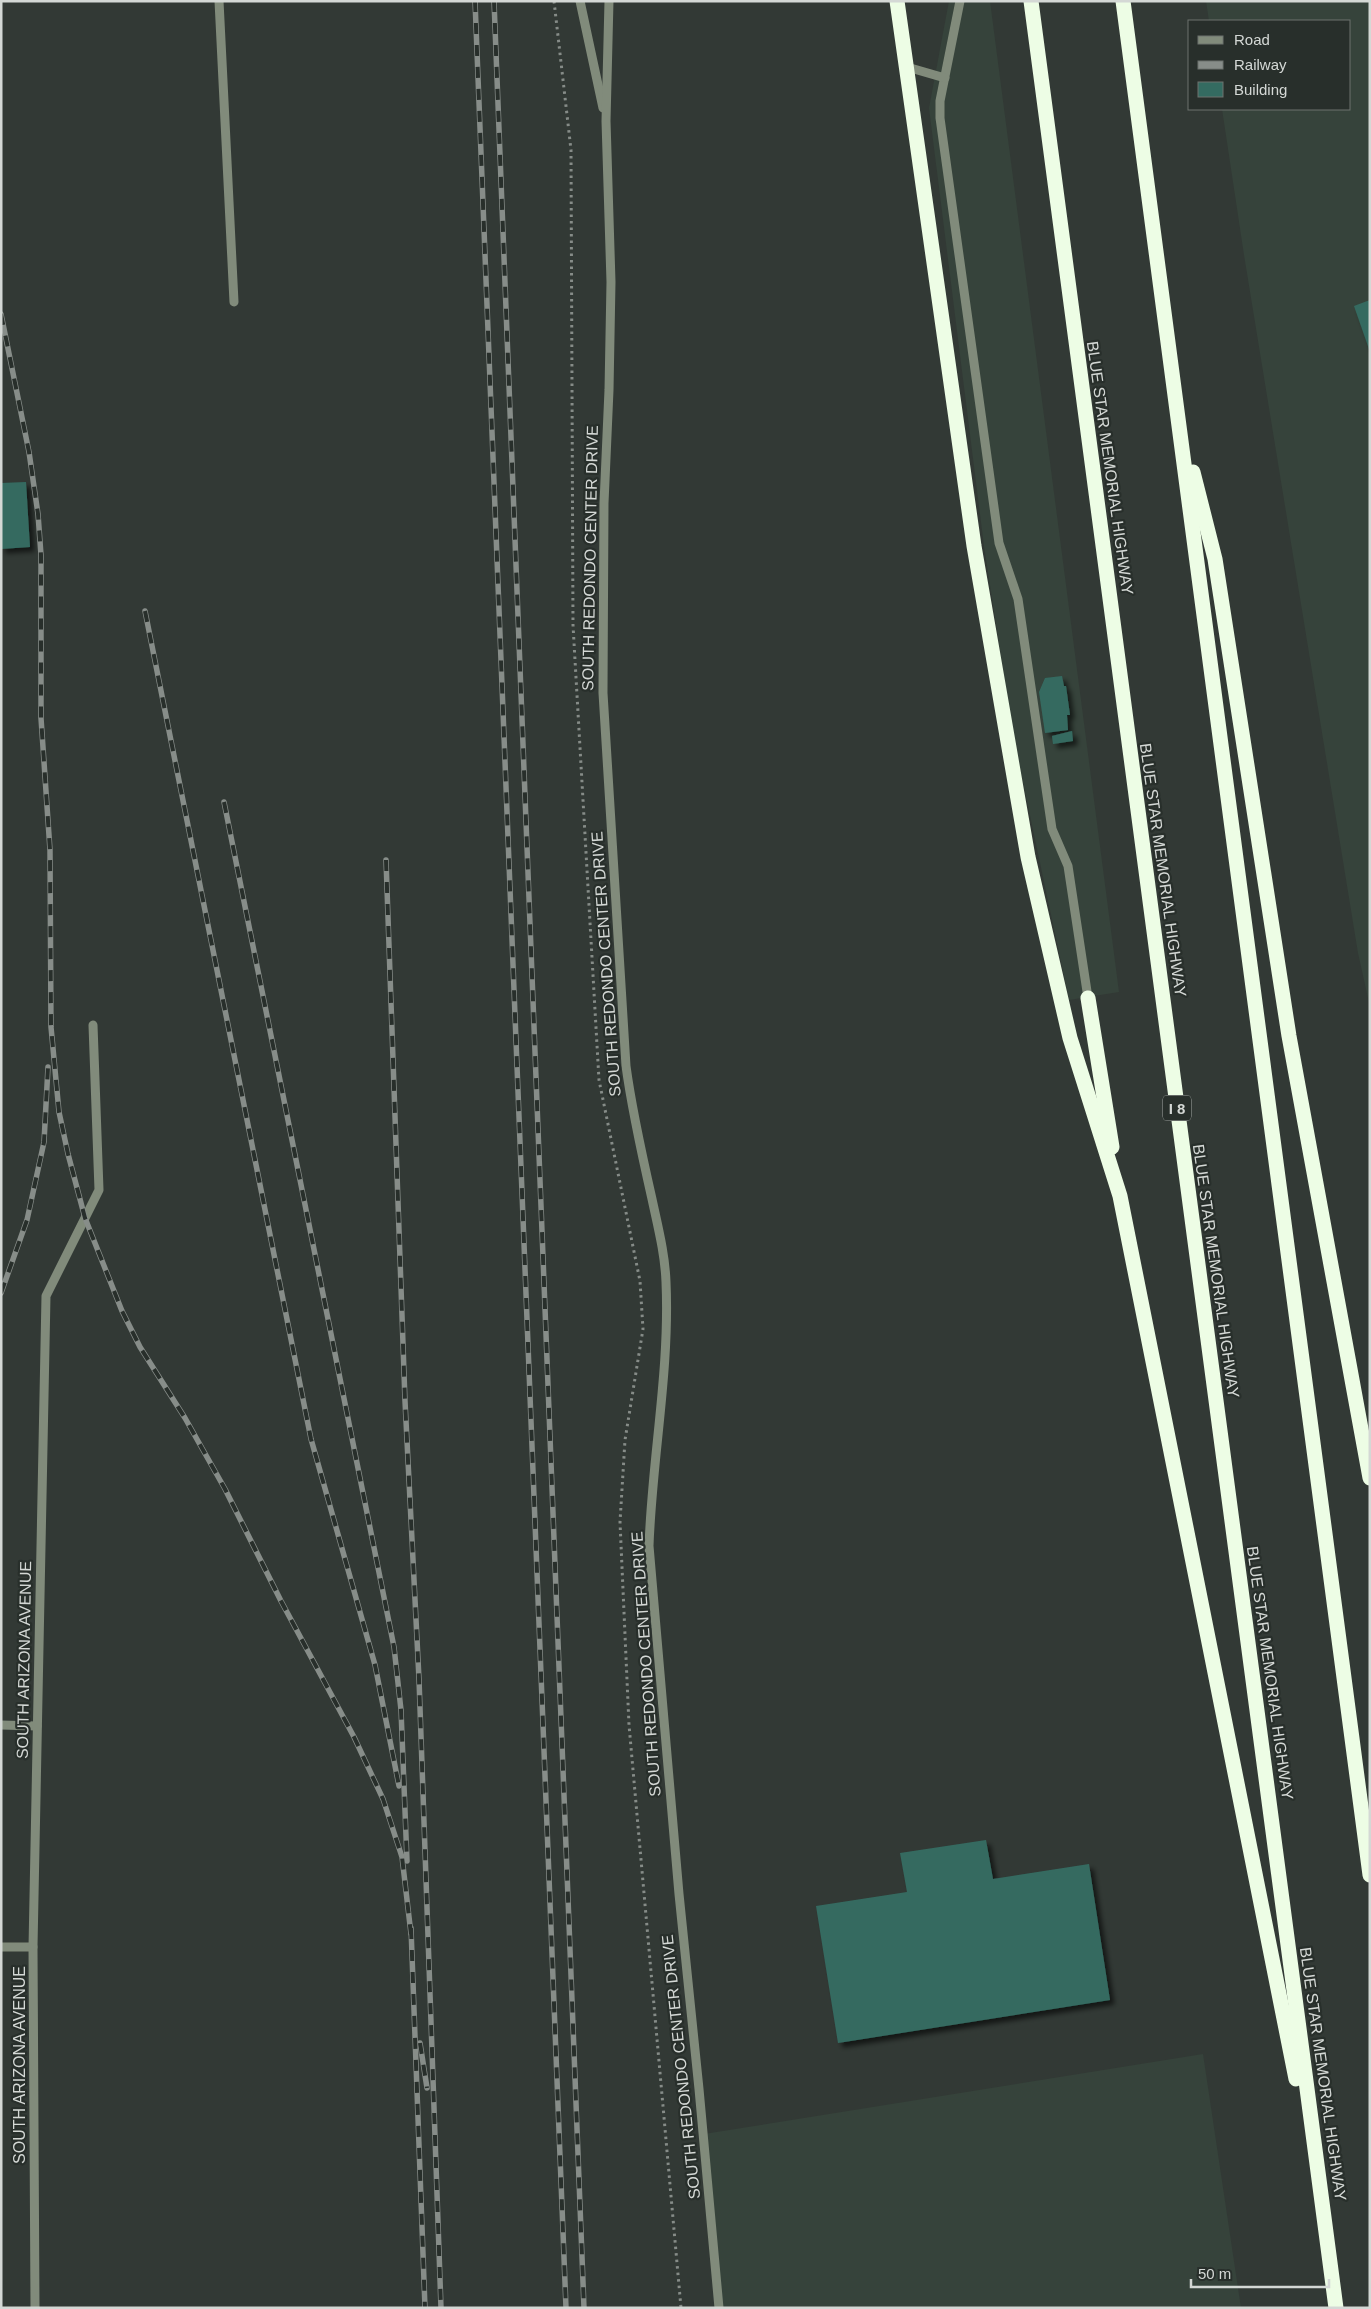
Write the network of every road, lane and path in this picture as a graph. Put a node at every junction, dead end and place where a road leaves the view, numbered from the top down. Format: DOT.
graph roads {
  1 [pos="218,1"];
  2 [pos="554,1"];
  3 [pos="580,1"];
  4 [pos="609,1"];
  5 [pos="897,1"];
  6 [pos="960,1"];
  7 [pos="1031,1"];
  8 [pos="1123,1"];
  9 [pos="907,67"];
  10 [pos="945,78"];
  11 [pos="606,121"];
  12 [pos="234,302"];
  13 [pos="1176,406"];
  14 [pos="1088,998"];
  15 [pos="93,1025"];
  16 [pos="1120,1196"];
  17 [pos="1370,1478"];
  18 [pos="1,1725"];
  19 [pos="38,1726"];
  20 [pos="1370,1875"];
  21 [pos="1,1947"];
  22 [pos="33,1947"];
  23 [pos="1324,2216"];
  24 [pos="35,2308"];
  25 [pos="681,2308"];
  26 [pos="719,2308"];
  27 [pos="1336,2308"];
  1 -- 12 [label="street"];
  2 -- 25 [label="path"];
  3 -- 11 [label="street, SOUTH REDONDO CENTER DRIVE"];
  4 -- 11 [label="street, SOUTH REDONDO CENTER DRIVE"];
  5 -- 9 [label="highway"];
  6 -- 10 [label="street"];
  7 -- 23 [label="highway, BLUE STAR MEMORIAL HIGHWAY / I 8"];
  8 -- 13 [label="highway"];
  9 -- 10 [label="street"];
  9 -- 16 [label="highway"];
  10 -- 14 [label="street"];
  11 -- 26 [label="street, SOUTH REDONDO CENTER DRIVE"];
  13 -- 17 [label="highway"];
  13 -- 20 [label="highway"];
  14 -- 16 [label="highway"];
  15 -- 19 [label="street, SOUTH ARIZONA AVENUE"];
  16 -- 23 [label="highway"];
  18 -- 19 [label="street"];
  19 -- 22 [label="street, SOUTH ARIZONA AVENUE"];
  21 -- 22 [label="street"];
  22 -- 24 [label="street, SOUTH ARIZONA AVENUE"];
  23 -- 27 [label="highway, BLUE STAR MEMORIAL HIGHWAY / I 8"];
}
